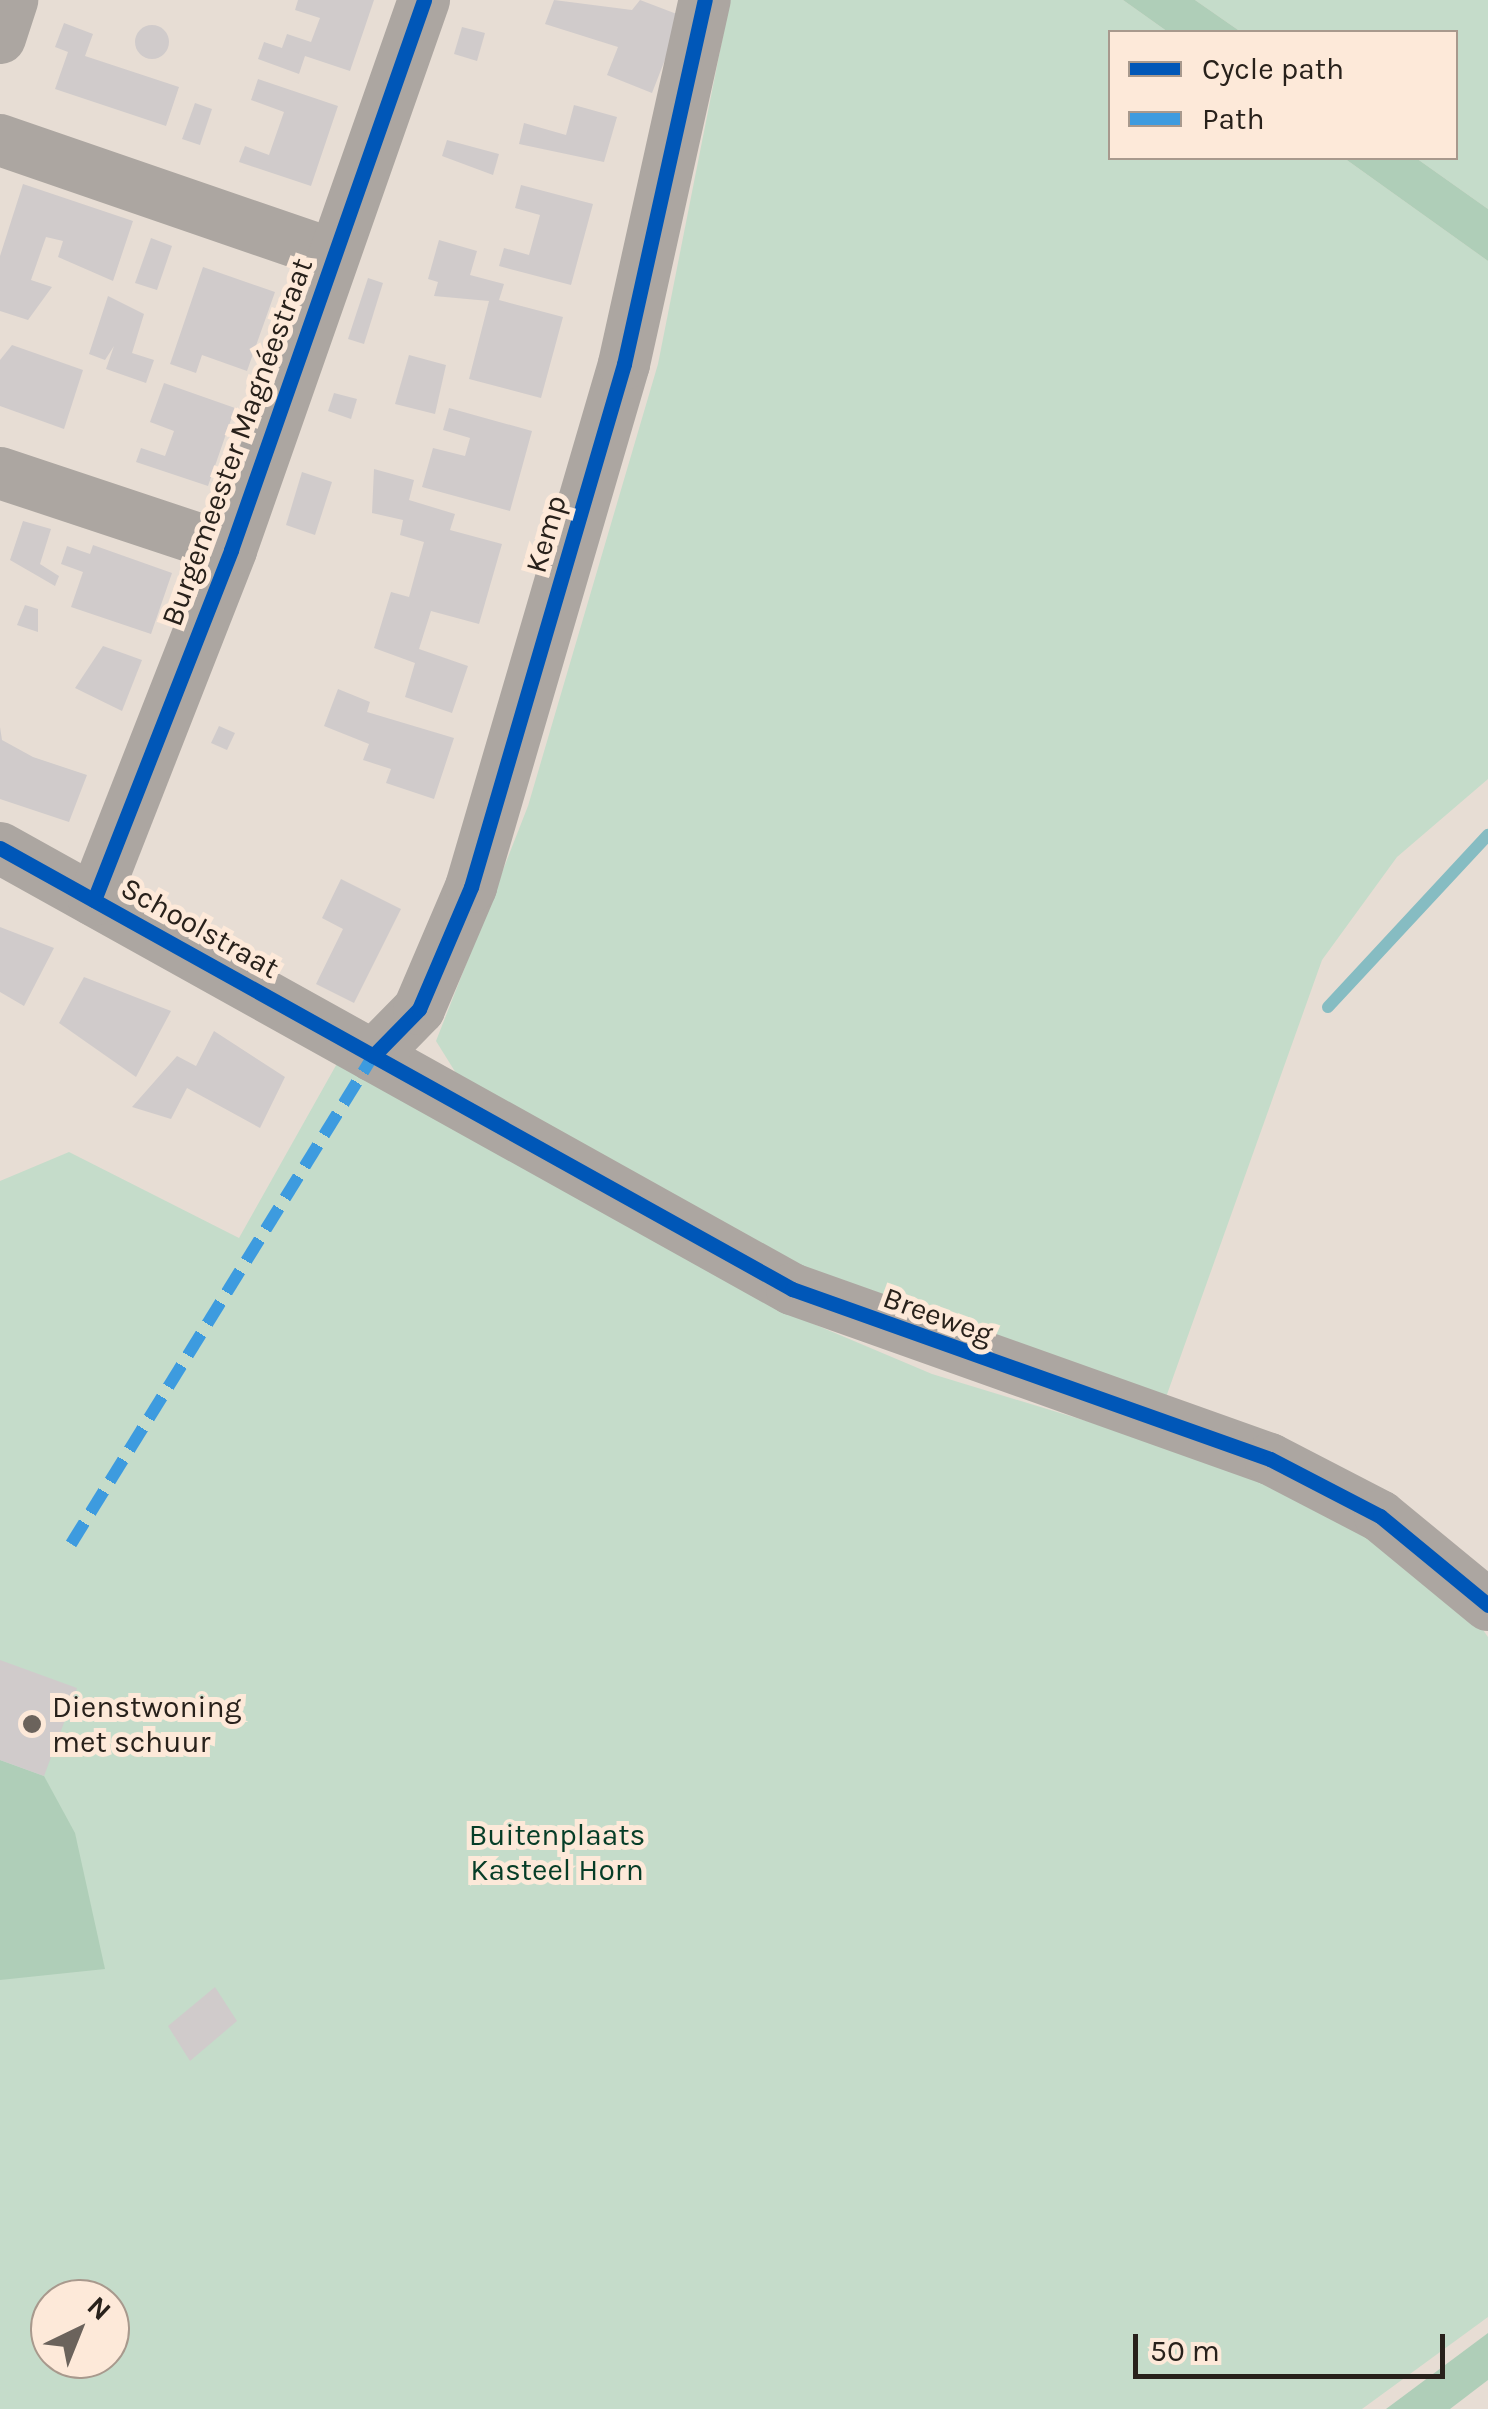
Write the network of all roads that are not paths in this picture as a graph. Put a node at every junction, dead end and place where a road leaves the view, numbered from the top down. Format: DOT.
graph roads {
  1 [pos="12,0"];
  2 [pos="424,0"];
  3 [pos="705,0"];
  4 [pos="0,38"];
  5 [pos="0,140"];
  6 [pos="334,254"];
  7 [pos="0,473"];
  8 [pos="231,550"];
  9 [pos="0,848"];
  10 [pos="94,900"];
  11 [pos="374,1056"];
  12 [pos="1488,1605"];
  1 -- 4 [label="street"];
  2 -- 6 [label="street, Burgemeester Magnéestraat"];
  3 -- 11 [label="street, Kemp"];
  5 -- 6 [label="street"];
  6 -- 8 [label="street, Burgemeester Magnéestraat"];
  7 -- 8 [label="street"];
  8 -- 10 [label="street, Burgemeester Magnéestraat"];
  9 -- 10 [label="street, Schoolstraat"];
  10 -- 11 [label="street, Schoolstraat"];
  11 -- 12 [label="street, Breeweg"];
}
